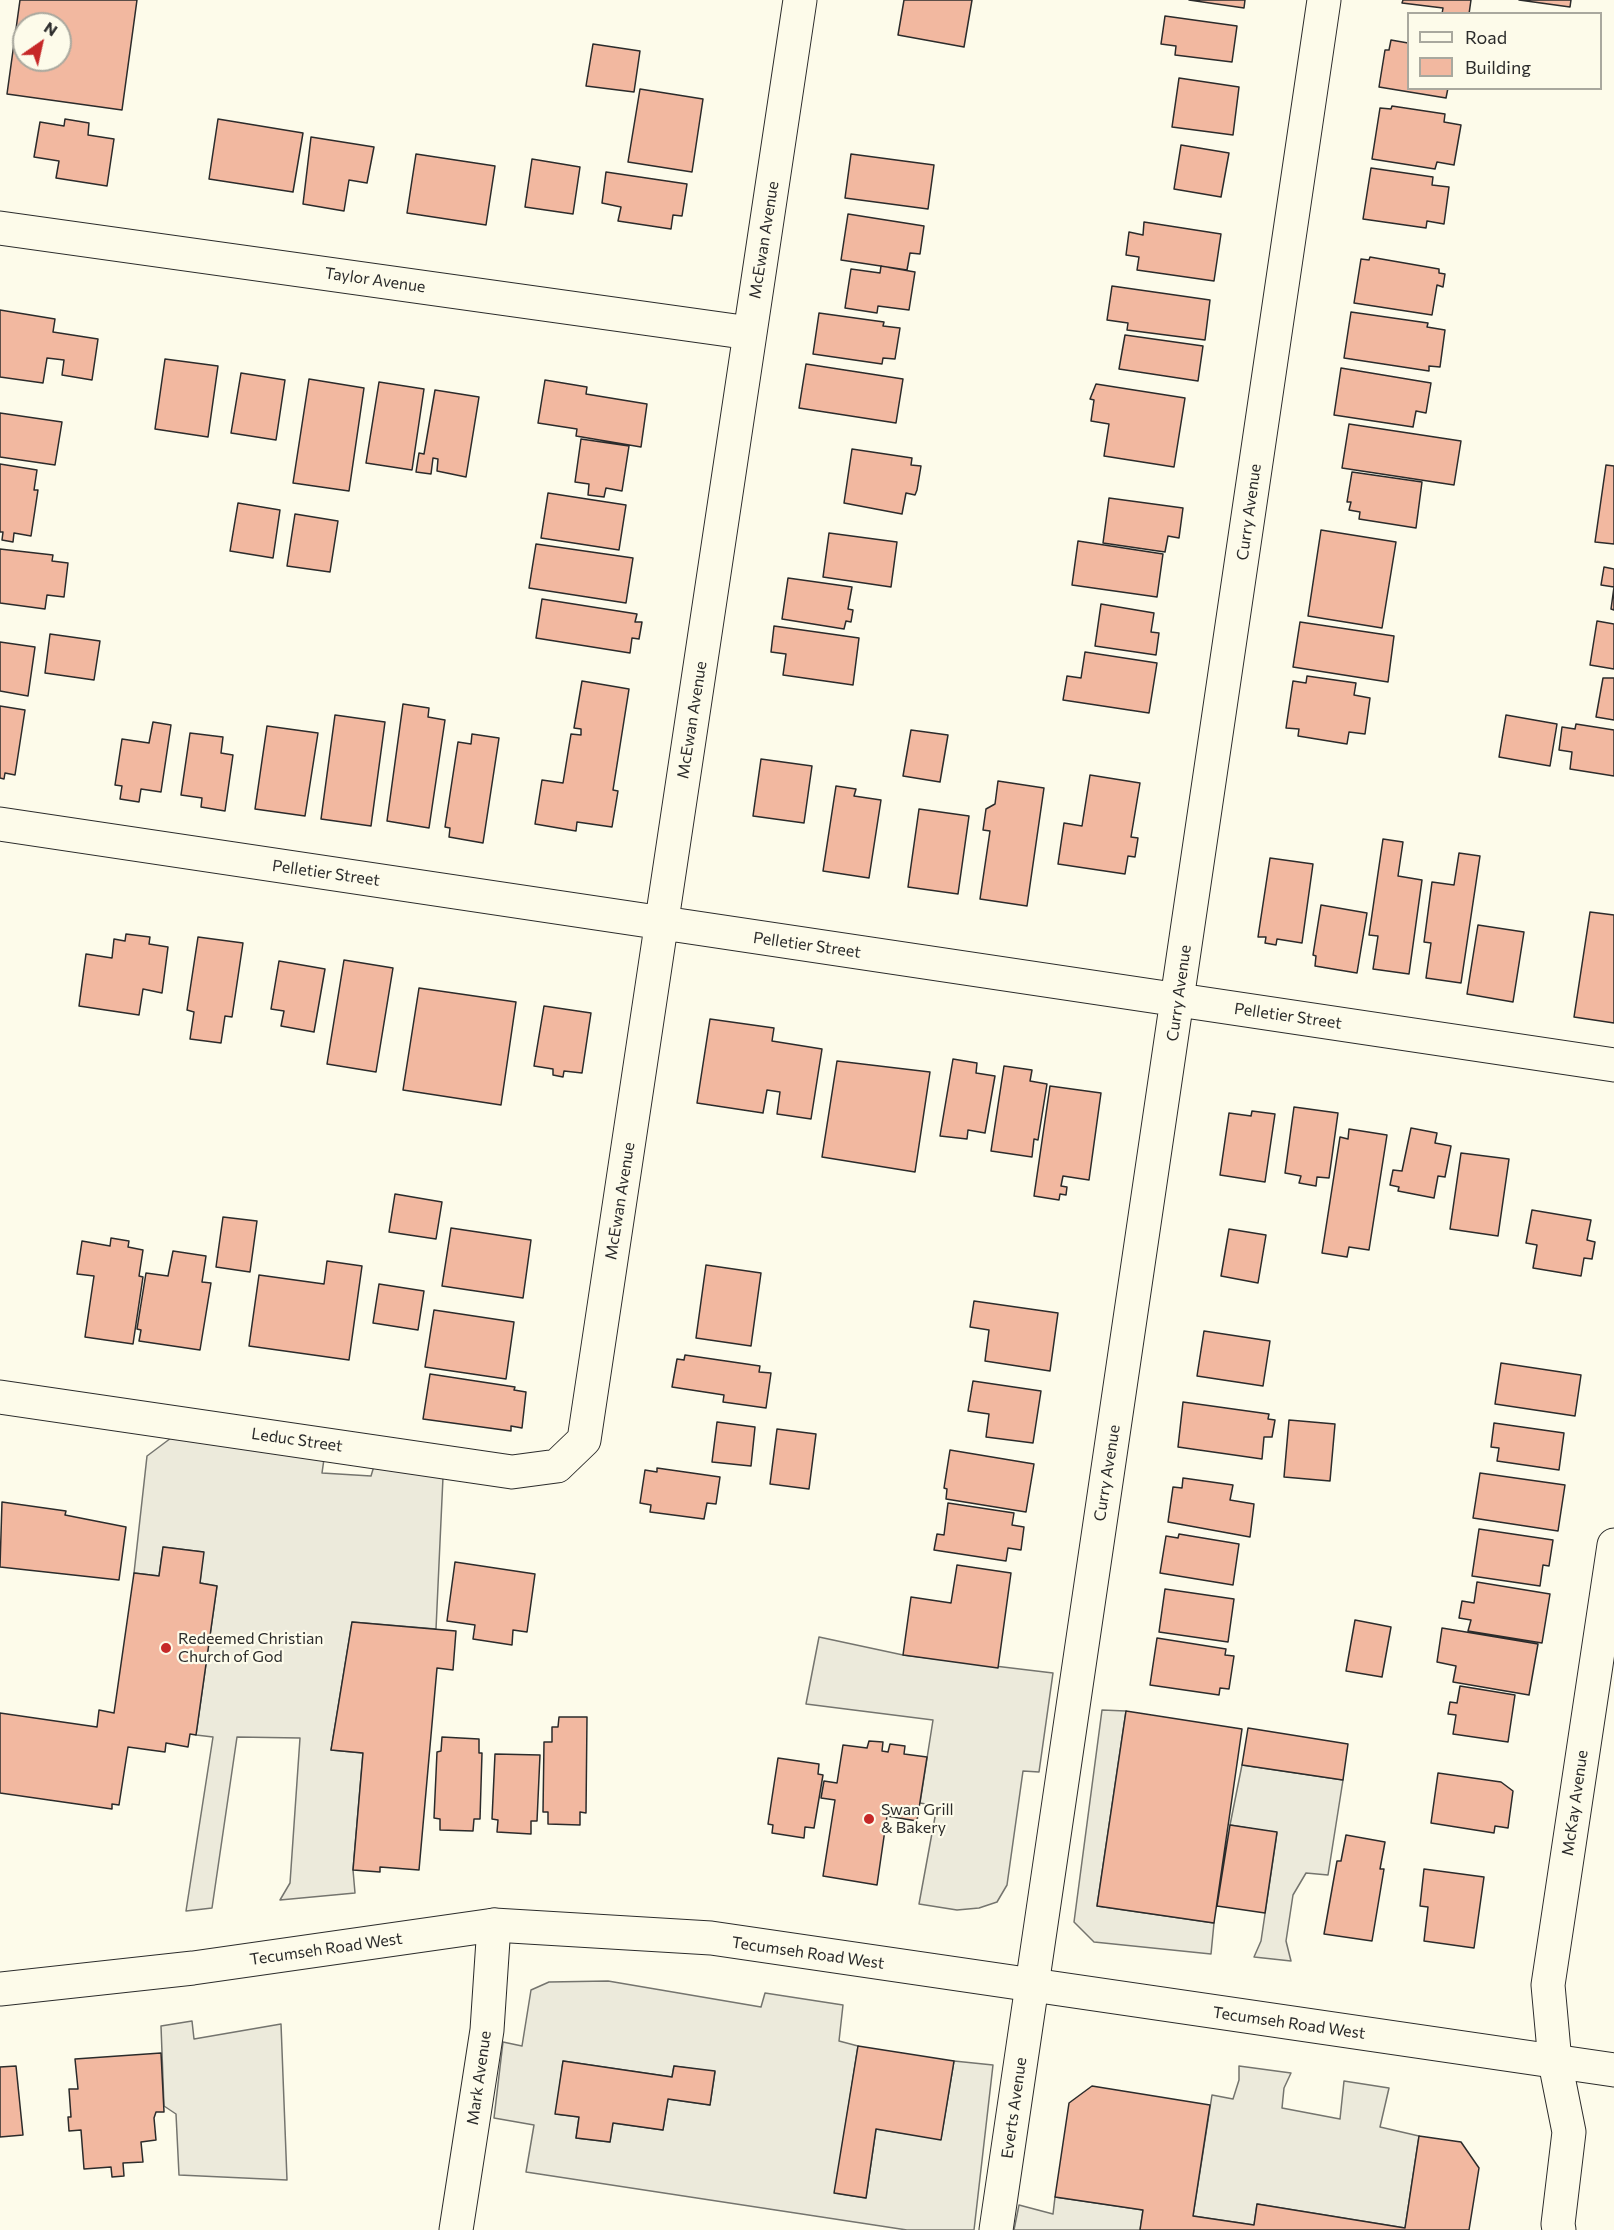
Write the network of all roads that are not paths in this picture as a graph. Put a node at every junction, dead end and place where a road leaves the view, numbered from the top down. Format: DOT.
graph roads {
  1 [pos="800,0"];
  2 [pos="1324,0"];
  3 [pos="0,228"];
  4 [pos="750,333"];
  5 [pos="0,824"];
  6 [pos="662,923"];
  7 [pos="1178,999"];
  8 [pos="1614,1065"];
  9 [pos="0,1397"];
  10 [pos="584,1440"];
  11 [pos="1614,1545"];
  12 [pos="494,1925"];
  13 [pos="1031,1985"];
  14 [pos="0,1989"];
  15 [pos="1555,2062"];
  16 [pos="1614,2070"];
  17 [pos="456,2230"];
  18 [pos="996,2230"];
  19 [pos="1559,2230"];
  1 -- 4 [label="street, McEwan Avenue"];
  2 -- 7 [label="street, Curry Avenue"];
  3 -- 4 [label="street, Taylor Avenue"];
  4 -- 6 [label="street, McEwan Avenue"];
  5 -- 6 [label="street, Pelletier Street"];
  6 -- 7 [label="street, Pelletier Street"];
  6 -- 10 [label="street, McEwan Avenue"];
  7 -- 8 [label="street, Pelletier Street"];
  7 -- 13 [label="street, Curry Avenue"];
  9 -- 10 [label="street, Leduc Street"];
  11 -- 15 [label="street, McKay Avenue"];
  12 -- 13 [label="street, Tecumseh Road West"];
  12 -- 14 [label="street, Tecumseh Road West"];
  12 -- 17 [label="street, Mark Avenue"];
  13 -- 15 [label="street, Tecumseh Road West"];
  13 -- 18 [label="street, Everts Avenue"];
  15 -- 16 [label="street, Tecumseh Road West"];
  15 -- 19 [label="street, McKay Avenue"];
}
